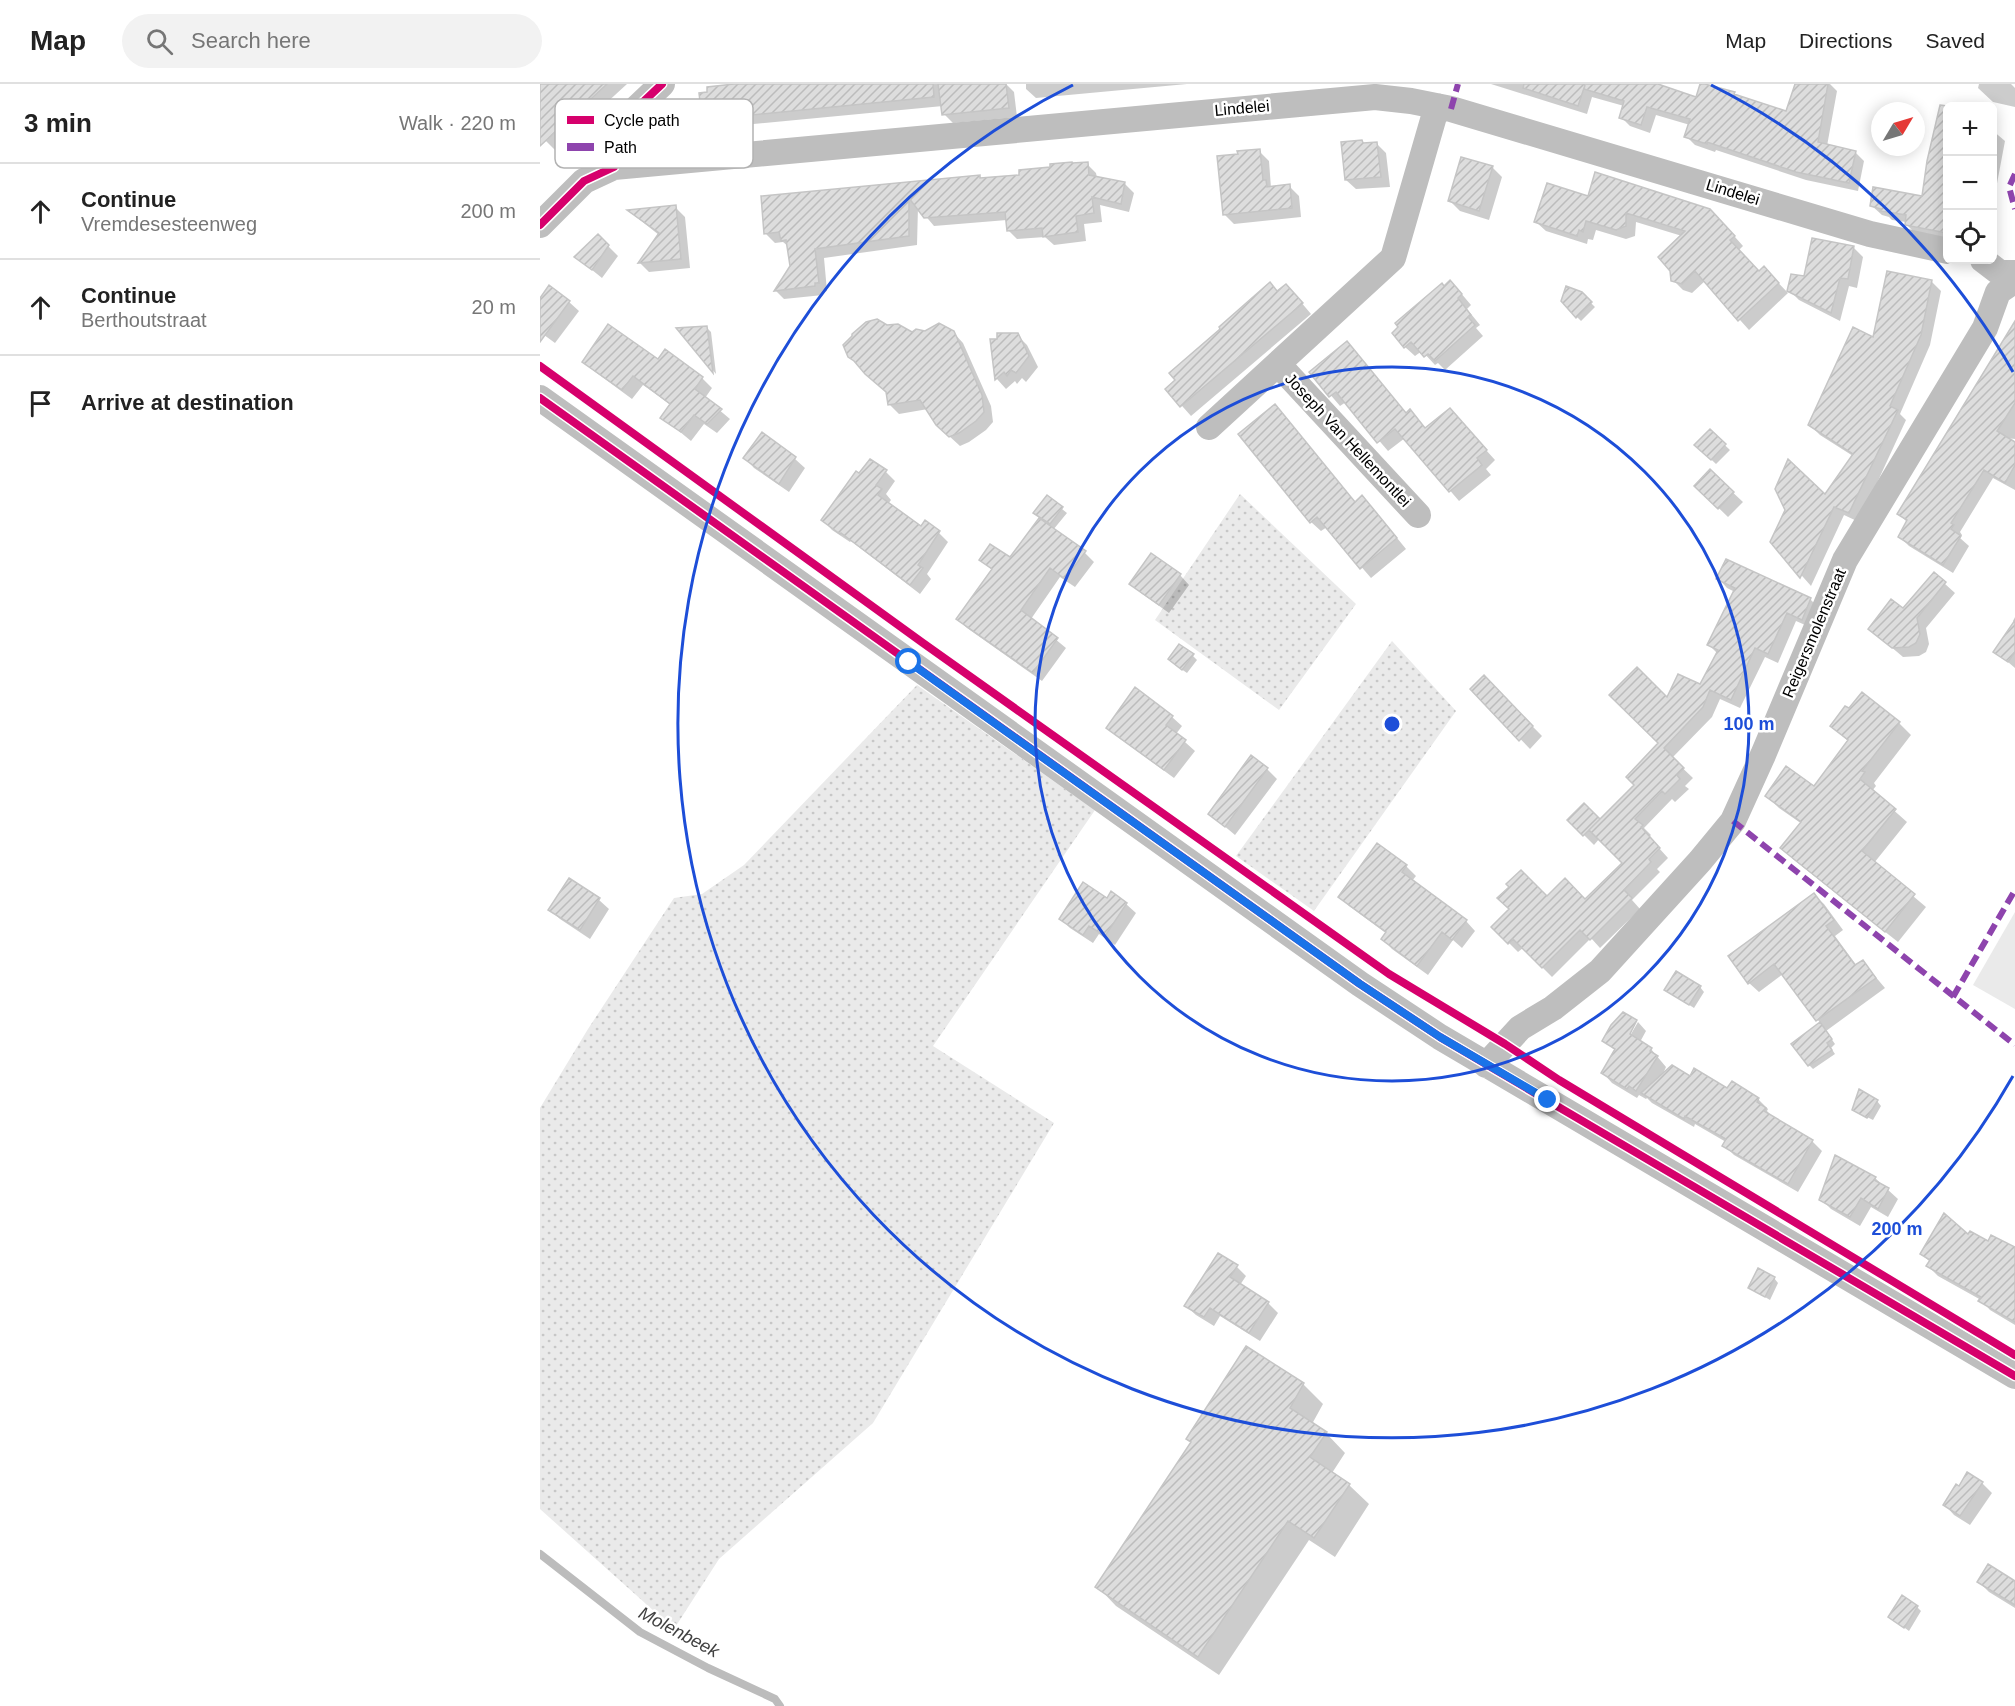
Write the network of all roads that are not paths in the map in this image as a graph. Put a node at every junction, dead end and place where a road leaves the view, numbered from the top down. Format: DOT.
graph roads {
  1 [pos="662,84"];
  2 [pos="646,99"];
  3 [pos="1437,106"];
  4 [pos="753,154"];
  5 [pos="614,168"];
  6 [pos="540,225"];
  7 [pos="1943,250"];
  8 [pos="1988,264"];
  9 [pos="2015,273"];
  10 [pos="2015,280"];
  11 [pos="1278,364"];
  12 [pos="540,398"];
  13 [pos="1209,427"];
  14 [pos="1418,515"];
  15 [pos="1486,1065"];
  16 [pos="2015,1376"];
  1 -- 2 [label="street"];
  3 -- 4 [label="street, Lindelei"];
  3 -- 7 [label="street, Lindelei"];
  3 -- 11 [label="street, Joseph Van Hellemontlei"];
  5 -- 6 [label="street, Lindelei"];
  8 -- 9 [label="street"];
  10 -- 15 [label="street, Reigersmolenstraat"];
  11 -- 13 [label="street, Joseph Van Hellemontlei"];
  11 -- 14 [label="street, Joseph Van Hellemontlei"];
  12 -- 15 [label="street"];
  15 -- 16 [label="street"];
}
